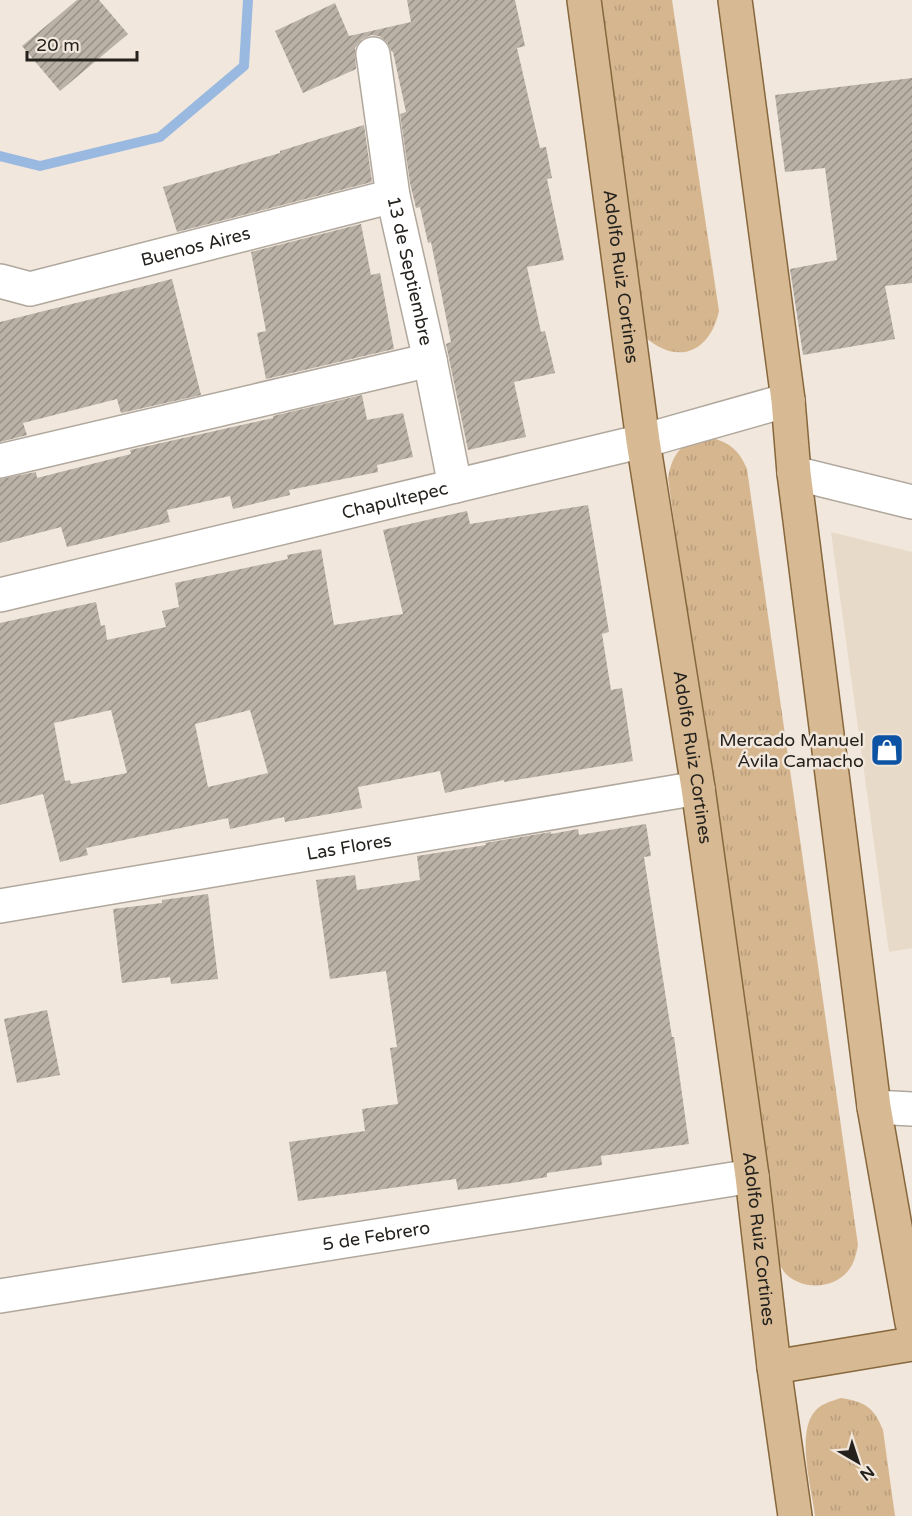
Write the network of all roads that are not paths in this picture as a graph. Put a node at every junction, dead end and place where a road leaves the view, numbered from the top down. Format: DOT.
graph roads {
  1 [pos="584,0"];
  2 [pos="735,0"];
  3 [pos="373,54"];
  4 [pos="393,196"];
  5 [pos="0,280"];
  6 [pos="430,360"];
  7 [pos="788,400"];
  8 [pos="643,441"];
  9 [pos="0,461"];
  10 [pos="794,473"];
  11 [pos="455,486"];
  12 [pos="912,502"];
  13 [pos="0,595"];
  14 [pos="698,788"];
  15 [pos="0,906"];
  16 [pos="874,1107"];
  17 [pos="912,1109"];
  18 [pos="752,1176"];
  19 [pos="0,1296"];
  20 [pos="912,1323"];
  21 [pos="912,1344"];
  22 [pos="774,1367"];
  23 [pos="795,1516"];
  1 -- 8 [label="main road, Adolfo Ruiz Cortines"];
  2 -- 7 [label="main road"];
  3 -- 4 [label="street, 13 de Septiembre"];
  4 -- 5 [label="street, Buenos Aires"];
  4 -- 6 [label="street, 13 de Septiembre"];
  6 -- 9 [label="street"];
  6 -- 11 [label="street, 13 de Septiembre"];
  7 -- 8 [label="street, Chapultepec"];
  7 -- 10 [label="main road"];
  8 -- 11 [label="street, Chapultepec"];
  8 -- 14 [label="main road, Adolfo Ruiz Cortines"];
  10 -- 12 [label="street"];
  10 -- 16 [label="main road"];
  11 -- 13 [label="street, Chapultepec"];
  14 -- 15 [label="street, Las Flores"];
  14 -- 18 [label="main road, Adolfo Ruiz Cortines"];
  16 -- 17 [label="street"];
  16 -- 20 [label="main road"];
  18 -- 19 [label="street, 5 de Febrero"];
  18 -- 22 [label="main road, Adolfo Ruiz Cortines"];
  21 -- 22 [label="main road"];
  22 -- 23 [label="main road, Adolfo Ruiz Cortines"];
}
